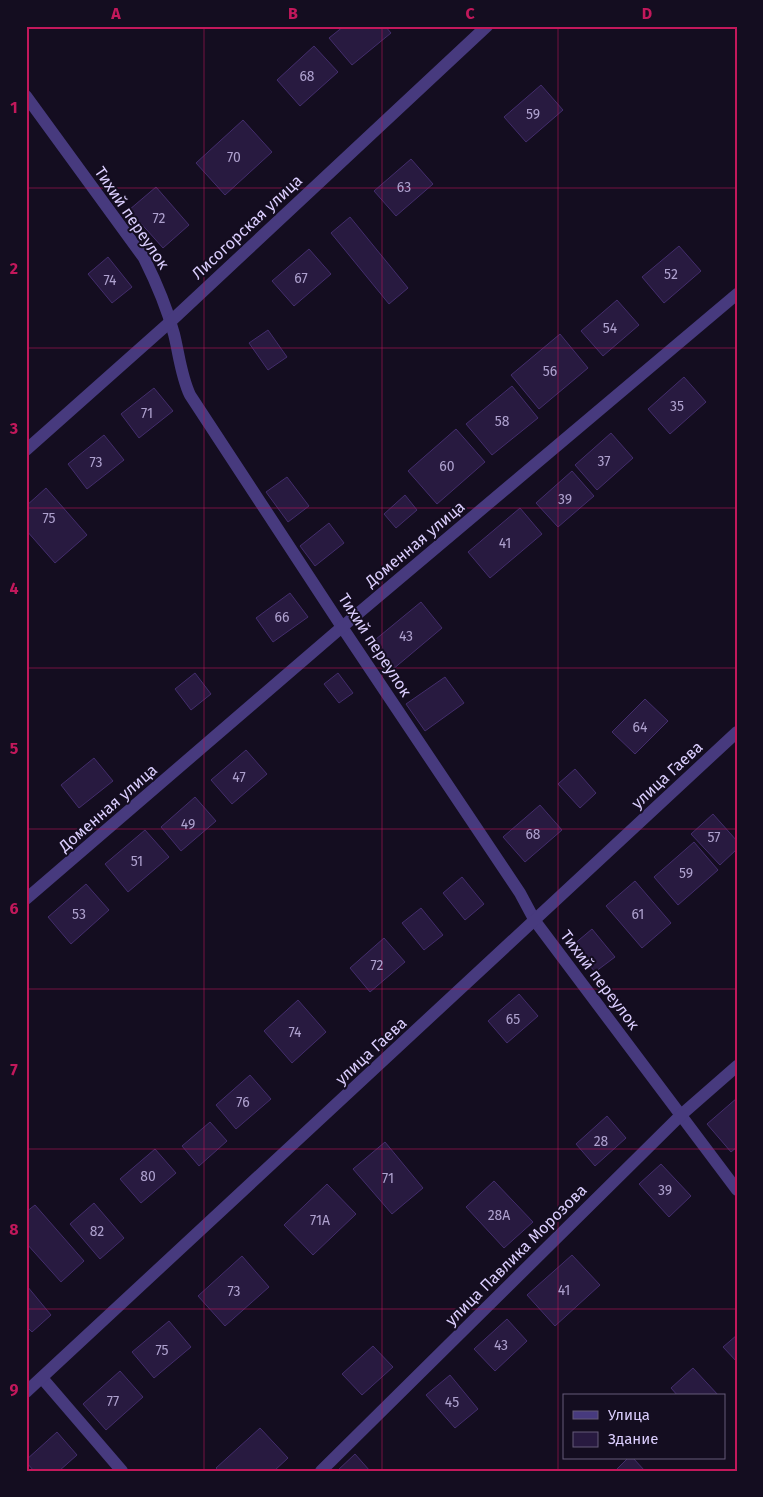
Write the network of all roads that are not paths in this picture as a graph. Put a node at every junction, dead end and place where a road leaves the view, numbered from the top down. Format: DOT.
graph roads {
  1 [pos="487,26"];
  2 [pos="26,96"];
  3 [pos="737,294"];
  4 [pos="170,322"];
  5 [pos="26,450"];
  6 [pos="342,627"];
  7 [pos="737,732"];
  8 [pos="26,900"];
  9 [pos="535,920"];
  10 [pos="737,1066"];
  11 [pos="681,1115"];
  12 [pos="737,1190"];
  13 [pos="42,1378"];
  14 [pos="26,1392"];
  15 [pos="122,1471"];
  16 [pos="321,1471"];
  1 -- 4 [label="street, Лисогорская улица"];
  2 -- 4 [label="street, Тихий переулок"];
  3 -- 6 [label="street, Доменная улица"];
  4 -- 5 [label="street, Лисогорская улица"];
  4 -- 6 [label="street, Тихий переулок"];
  6 -- 8 [label="street, Доменная улица"];
  6 -- 9 [label="street, Тихий переулок"];
  7 -- 9 [label="street, улица Гаева"];
  9 -- 11 [label="street, Тихий переулок"];
  9 -- 13 [label="street, улица Гаева"];
  10 -- 11 [label="street, улица Павлика Морозова"];
  11 -- 12 [label="street, Тихий переулок"];
  11 -- 16 [label="street, улица Павлика Морозова"];
  13 -- 14 [label="street, улица Гаева"];
  13 -- 15 [label="street"];
}
